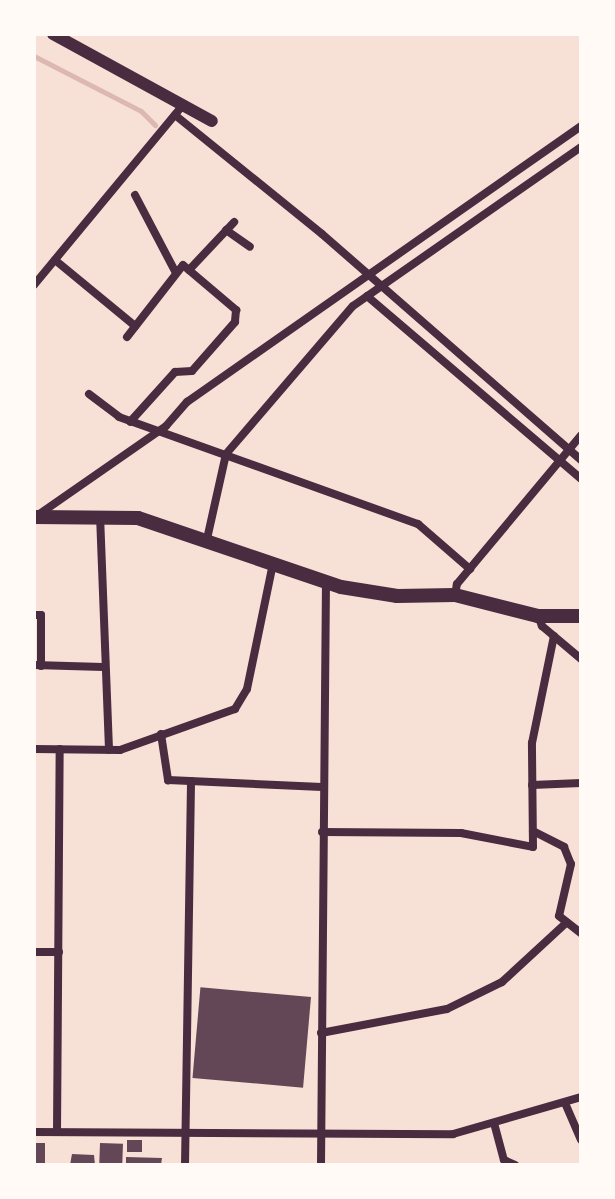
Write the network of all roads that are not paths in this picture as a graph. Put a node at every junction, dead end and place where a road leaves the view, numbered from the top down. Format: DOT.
graph roads {
  1 [pos="53,34"];
  2 [pos="184,104"];
  3 [pos="175,115"];
  4 [pos="212,121"];
  5 [pos="581,126"];
  6 [pos="581,147"];
  7 [pos="135,195"];
  8 [pos="234,222"];
  9 [pos="226,230"];
  10 [pos="250,247"];
  11 [pos="55,260"];
  12 [pos="189,270"];
  13 [pos="176,273"];
  14 [pos="367,273"];
  15 [pos="34,285"];
  16 [pos="381,286"];
  17 [pos="367,296"];
  18 [pos="135,326"];
  19 [pos="127,337"];
  20 [pos="89,394"];
  21 [pos="130,422"];
  22 [pos="157,432"];
  23 [pos="581,435"];
  24 [pos="569,450"];
  25 [pos="226,454"];
  26 [pos="581,460"];
  27 [pos="559,462"];
  28 [pos="581,479"];
  29 [pos="100,513"];
  30 [pos="34,517"];
  31 [pos="207,539"];
  32 [pos="273,562"];
  33 [pos="470,569"];
  34 [pos="326,581"];
  35 [pos="455,595"];
  36 [pos="34,615"];
  37 [pos="538,616"];
  38 [pos="581,616"];
  39 [pos="554,636"];
  40 [pos="581,659"];
  41 [pos="37,666"];
  42 [pos="103,667"];
  43 [pos="161,734"];
  44 [pos="34,749"];
  45 [pos="60,749"];
  46 [pos="109,750"];
  47 [pos="191,781"];
  48 [pos="581,783"];
  49 [pos="532,785"];
  50 [pos="322,787"];
  51 [pos="533,831"];
  52 [pos="322,832"];
  53 [pos="567,922"];
  54 [pos="581,933"];
  55 [pos="34,952"];
  56 [pos="59,952"];
  57 [pos="321,1033"];
  58 [pos="581,1097"];
  59 [pos="565,1103"];
  60 [pos="494,1123"];
  61 [pos="34,1132"];
  62 [pos="57,1132"];
  63 [pos="321,1134"];
  64 [pos="185,1135"];
  65 [pos="581,1140"];
  66 [pos="185,1165"];
  67 [pos="321,1165"];
  68 [pos="515,1165"];
  1 -- 2 [label="street"];
  2 -- 3 [label="street"];
  2 -- 4 [label="street"];
  3 -- 11 [label="street"];
  3 -- 14 [label="street"];
  5 -- 14 [label="street"];
  6 -- 16 [label="street"];
  7 -- 13 [label="street"];
  8 -- 9 [label="street"];
  9 -- 10 [label="street"];
  9 -- 12 [label="street"];
  11 -- 15 [label="street"];
  11 -- 18 [label="street"];
  12 -- 13 [label="street"];
  12 -- 21 [label="street"];
  13 -- 18 [label="street"];
  14 -- 16 [label="street"];
  14 -- 22 [label="street"];
  16 -- 17 [label="street"];
  16 -- 24 [label="street"];
  17 -- 25 [label="street"];
  17 -- 27 [label="street"];
  18 -- 19 [label="street"];
  20 -- 21 [label="street"];
  21 -- 22 [label="street"];
  22 -- 25 [label="street"];
  22 -- 30 [label="street"];
  23 -- 24 [label="street"];
  24 -- 26 [label="street"];
  24 -- 27 [label="street"];
  25 -- 31 [label="street"];
  25 -- 33 [label="street"];
  27 -- 28 [label="street"];
  27 -- 33 [label="street"];
  29 -- 30 [label="main road"];
  29 -- 31 [label="main road"];
  29 -- 42 [label="street"];
  31 -- 32 [label="main road"];
  32 -- 34 [label="main road"];
  32 -- 43 [label="street"];
  33 -- 35 [label="street"];
  34 -- 35 [label="main road"];
  34 -- 50 [label="street"];
  35 -- 37 [label="main road"];
  36 -- 41 [label="street"];
  37 -- 38 [label="main road"];
  37 -- 39 [label="street"];
  39 -- 40 [label="street"];
  39 -- 49 [label="street"];
  41 -- 42 [label="street"];
  42 -- 46 [label="street"];
  43 -- 46 [label="street"];
  43 -- 47 [label="street"];
  44 -- 45 [label="street"];
  45 -- 46 [label="street"];
  45 -- 56 [label="street"];
  47 -- 50 [label="street"];
  47 -- 64 [label="street"];
  48 -- 49 [label="street"];
  49 -- 51 [label="street"];
  50 -- 52 [label="street"];
  51 -- 52 [label="street"];
  51 -- 53 [label="street"];
  52 -- 57 [label="street"];
  53 -- 54 [label="street"];
  53 -- 57 [label="street"];
  55 -- 56 [label="street"];
  56 -- 62 [label="street"];
  57 -- 63 [label="street"];
  58 -- 59 [label="street"];
  59 -- 60 [label="street"];
  59 -- 65 [label="street"];
  60 -- 63 [label="street"];
  60 -- 68 [label="street"];
  61 -- 62 [label="street"];
  62 -- 64 [label="street"];
  63 -- 64 [label="street"];
  63 -- 67 [label="street"];
  64 -- 66 [label="street"];
}
